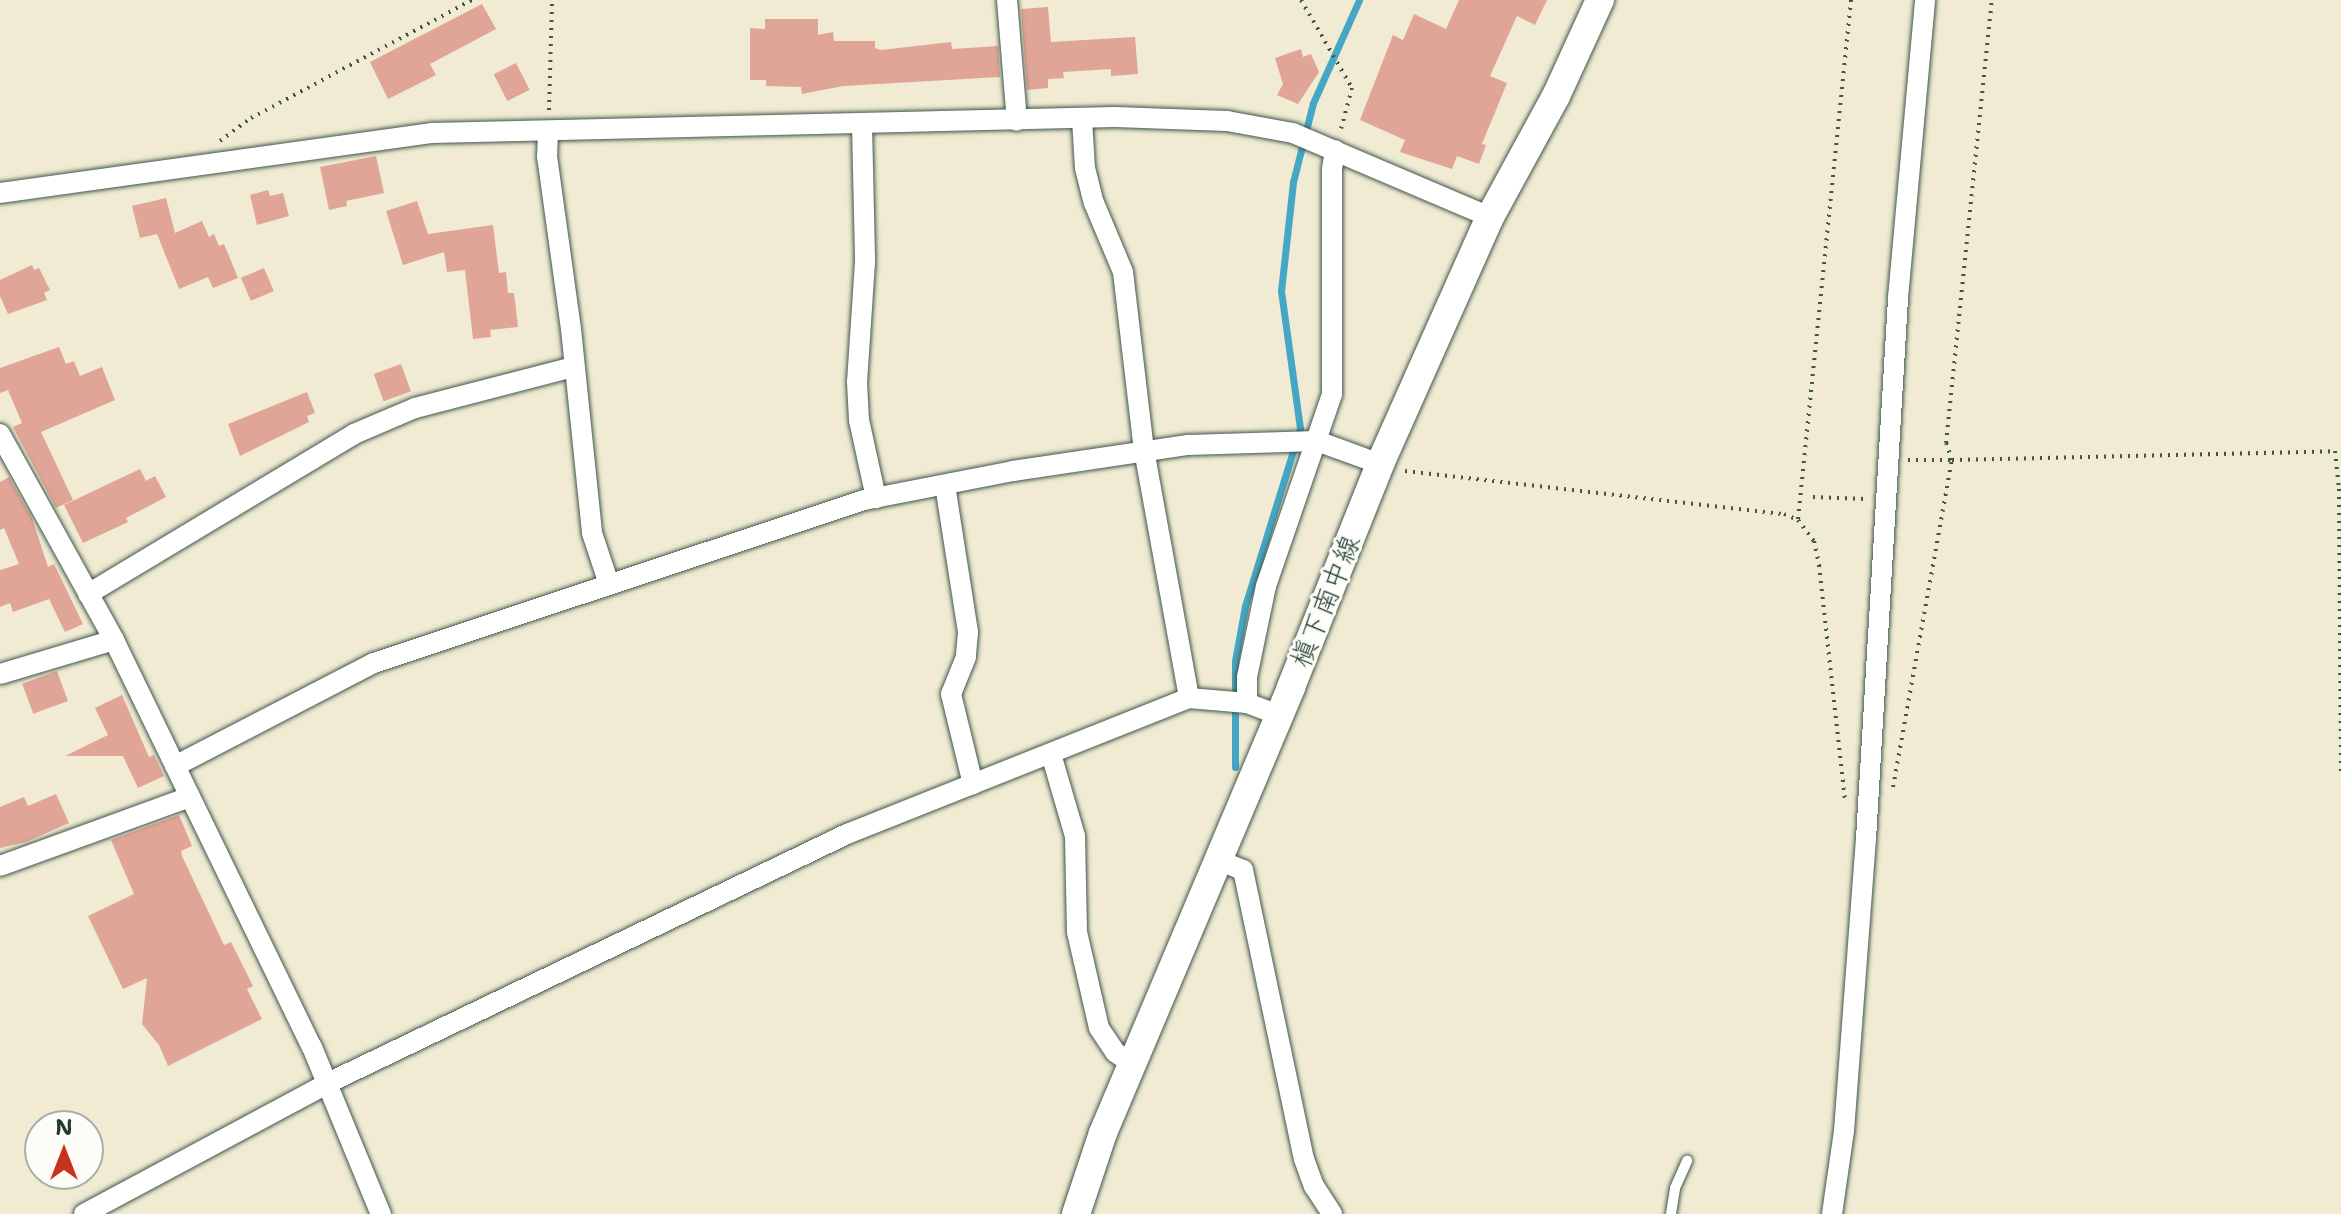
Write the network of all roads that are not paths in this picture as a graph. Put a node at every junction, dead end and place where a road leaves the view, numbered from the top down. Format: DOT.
graph roads {
  1 [pos="1007,0"];
  2 [pos="1600,0"];
  3 [pos="1925,0"];
  4 [pos="1082,119"];
  5 [pos="1017,121"];
  6 [pos="862,125"];
  7 [pos="548,131"];
  8 [pos="1335,150"];
  9 [pos="0,193"];
  10 [pos="1490,217"];
  11 [pos="574,367"];
  12 [pos="0,434"];
  13 [pos="1317,441"];
  14 [pos="1144,450"];
  15 [pos="1380,464"];
  16 [pos="945,485"];
  17 [pos="876,498"];
  18 [pos="609,584"];
  19 [pos="88,594"];
  20 [pos="114,640"];
  21 [pos="0,674"];
  22 [pos="1189,698"];
  23 [pos="1247,703"];
  24 [pos="1279,715"];
  25 [pos="1051,754"];
  26 [pos="175,766"];
  27 [pos="973,784"];
  28 [pos="190,797"];
  29 [pos="1218,860"];
  30 [pos="0,866"];
  31 [pos="1132,1064"];
  32 [pos="328,1083"];
  33 [pos="1687,1161"];
  34 [pos="84,1214"];
  35 [pos="381,1214"];
  36 [pos="1076,1214"];
  37 [pos="1332,1214"];
  38 [pos="1671,1214"];
  39 [pos="1832,1214"];
  1 -- 5 [label="street"];
  2 -- 10 [label="main road, 槇下南中線"];
  3 -- 39 [label="street"];
  4 -- 5 [label="street"];
  4 -- 8 [label="street"];
  4 -- 14 [label="street"];
  5 -- 6 [label="street"];
  6 -- 7 [label="street"];
  6 -- 17 [label="street"];
  7 -- 9 [label="street"];
  7 -- 11 [label="street"];
  8 -- 10 [label="street"];
  8 -- 13 [label="street"];
  10 -- 15 [label="main road, 槇下南中線"];
  11 -- 18 [label="street"];
  11 -- 19 [label="street"];
  12 -- 19 [label="street"];
  13 -- 14 [label="street"];
  13 -- 15 [label="street"];
  13 -- 23 [label="street"];
  14 -- 16 [label="street"];
  14 -- 22 [label="street"];
  15 -- 24 [label="main road, 槇下南中線"];
  16 -- 17 [label="street"];
  16 -- 27 [label="street"];
  17 -- 18 [label="street"];
  18 -- 26 [label="street"];
  19 -- 20 [label="street"];
  20 -- 21 [label="street"];
  20 -- 26 [label="street"];
  22 -- 23 [label="street"];
  22 -- 25 [label="street"];
  23 -- 24 [label="street"];
  24 -- 29 [label="main road, 槇下南中線"];
  25 -- 27 [label="street"];
  25 -- 31 [label="street"];
  26 -- 28 [label="street"];
  27 -- 32 [label="street"];
  28 -- 30 [label="street"];
  28 -- 32 [label="street"];
  29 -- 31 [label="main road, 槇下南中線"];
  29 -- 37 [label="street"];
  31 -- 36 [label="main road, 槇下南中線"];
  32 -- 34 [label="street"];
  32 -- 35 [label="street"];
  33 -- 38 [label="lane"];
}
